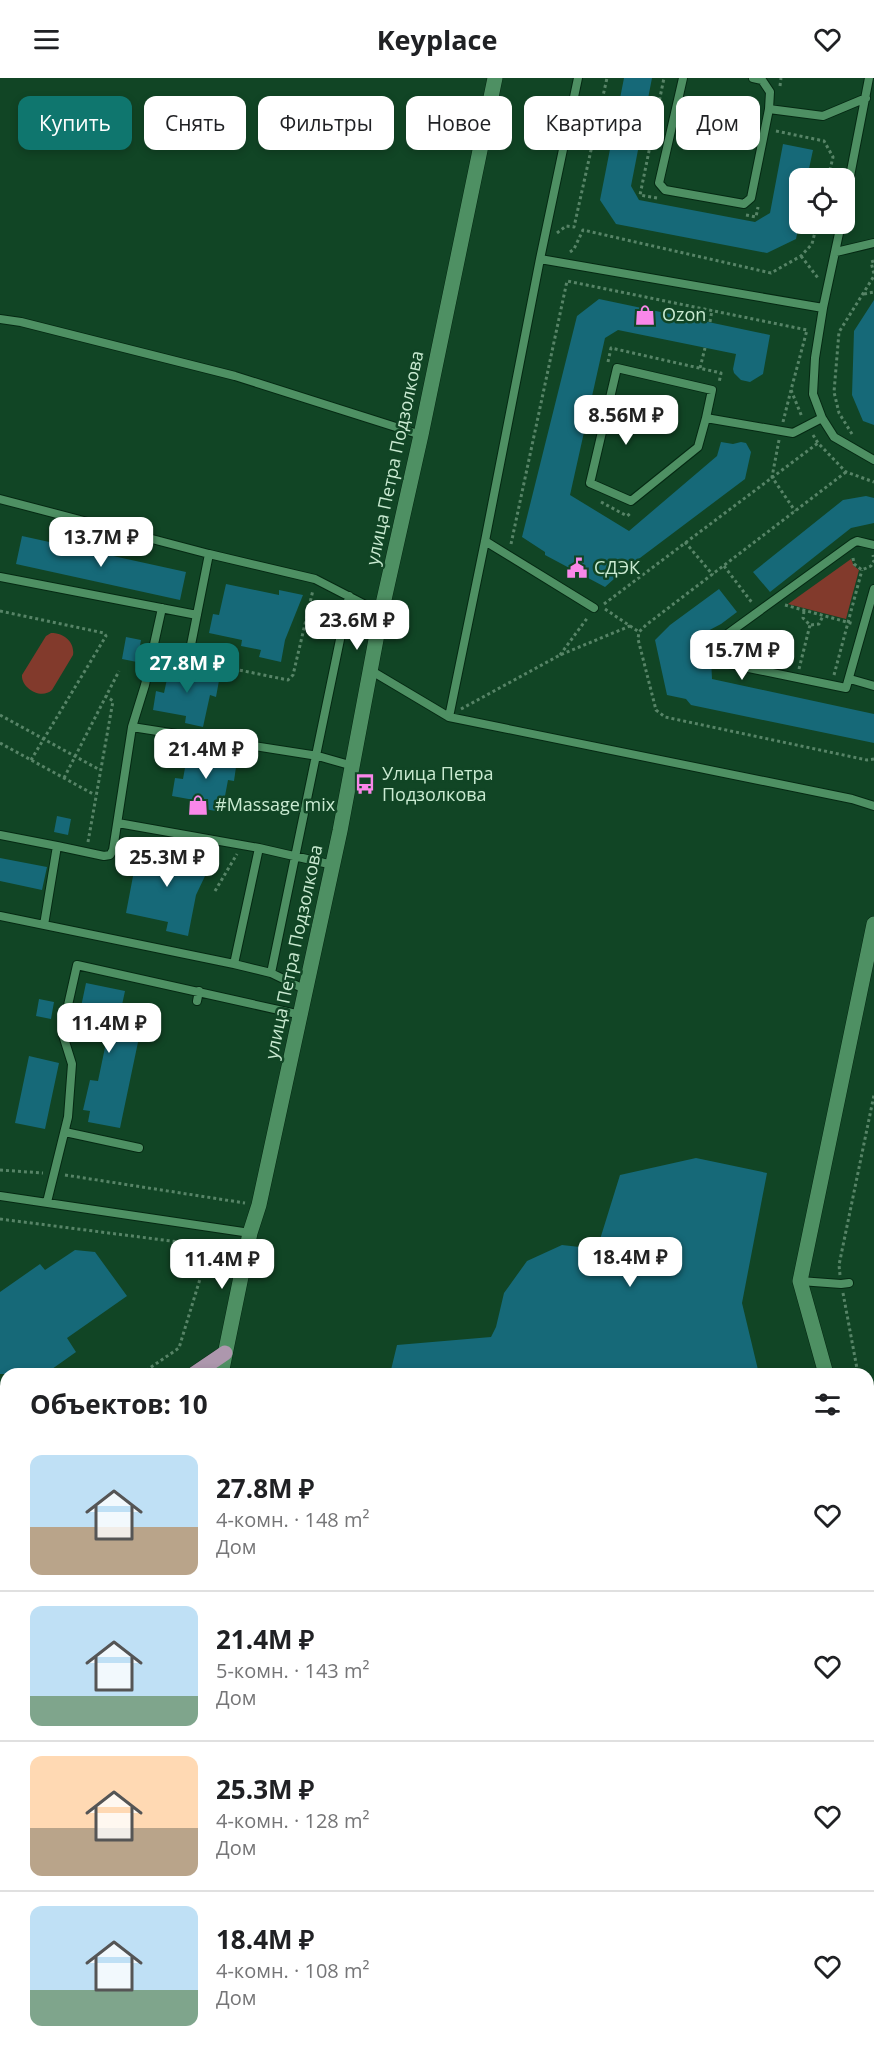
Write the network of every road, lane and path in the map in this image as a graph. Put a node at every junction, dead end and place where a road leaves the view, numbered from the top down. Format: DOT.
graph roads {
  1 [pos="495,78"];
  2 [pos="578,78"];
  3 [pos="607,78"];
  4 [pos="664,78"];
  5 [pos="683,78"];
  6 [pos="753,78"];
  7 [pos="781,78"];
  8 [pos="869,78"];
  9 [pos="780,88"];
  10 [pos="866,98"];
  11 [pos="769,109"];
  12 [pos="852,168"];
  13 [pos="663,199"];
  14 [pos="759,206"];
  15 [pos="745,214"];
  16 [pos="574,227"];
  17 [pos="583,230"];
  18 [pos="814,234"];
  19 [pos="839,234"];
  20 [pos="554,236"];
  21 [pos="874,243"];
  22 [pos="836,252"];
  23 [pos="568,254"];
  24 [pos="801,256"];
  25 [pos="540,259"];
  26 [pos="874,261"];
  27 [pos="874,275"];
  28 [pos="818,279"];
  29 [pos="874,292"];
  30 [pos="863,294"];
  31 [pos="823,308"];
  32 [pos="712,310"];
  33 [pos="0,319"];
  34 [pos="710,322"];
  35 [pos="705,348"];
  36 [pos="700,368"];
  37 [pos="606,370"];
  38 [pos="718,392"];
  39 [pos="706,418"];
  40 [pos="822,418"];
  41 [pos="772,421"];
  42 [pos="783,423"];
  43 [pos="807,425"];
  44 [pos="422,435"];
  45 [pos="769,438"];
  46 [pos="859,438"];
  47 [pos="779,439"];
  48 [pos="818,444"];
  49 [pos="874,460"];
  50 [pos="772,477"];
  51 [pos="874,482"];
  52 [pos="0,499"];
  53 [pos="598,500"];
  54 [pos="636,509"];
  55 [pos="795,511"];
  56 [pos="485,541"];
  57 [pos="685,542"];
  58 [pos="872,548"];
  59 [pos="510,549"];
  60 [pos="209,554"];
  61 [pos="845,561"];
  62 [pos="724,566"];
  63 [pos="862,570"];
  64 [pos="713,575"];
  65 [pos="0,577"];
  66 [pos="315,579"];
  67 [pos="874,589"];
  68 [pos="349,596"];
  69 [pos="793,599"];
  70 [pos="772,602"];
  71 [pos="784,605"];
  72 [pos="162,608"];
  73 [pos="594,608"];
  74 [pos="778,610"];
  75 [pos="1,611"];
  76 [pos="804,611"];
  77 [pos="758,612"];
  78 [pos="381,613"];
  79 [pos="197,615"];
  80 [pos="823,616"];
  81 [pos="0,617"];
  82 [pos="848,622"];
  83 [pos="810,625"];
  84 [pos="630,626"];
  85 [pos="864,627"];
  86 [pos="752,629"];
  87 [pos="639,632"];
  88 [pos="560,655"];
  89 [pos="769,666"];
  90 [pos="224,667"];
  91 [pos="370,670"];
  92 [pos="119,671"];
  93 [pos="796,679"];
  94 [pos="850,679"];
  95 [pos="832,681"];
  96 [pos="874,686"];
  97 [pos="106,696"];
  98 [pos="0,715"];
  99 [pos="449,716"];
  100 [pos="132,727"];
  101 [pos="43,739"];
  102 [pos="0,742"];
  103 [pos="318,756"];
  104 [pos="76,757"];
  105 [pos="30,760"];
  106 [pos="353,766"];
  107 [pos="100,771"];
  108 [pos="64,778"];
  109 [pos="95,795"];
  110 [pos="874,806"];
  111 [pos="118,823"];
  112 [pos="0,835"];
  113 [pos="242,845"];
  114 [pos="57,846"];
  115 [pos="260,848"];
  116 [pos="87,852"];
  117 [pos="296,856"];
  118 [pos="333,865"];
  119 [pos="215,891"];
  120 [pos="0,916"];
  121 [pos="874,924"];
  122 [pos="44,925"];
  123 [pos="234,964"];
  124 [pos="271,974"];
  125 [pos="306,990"];
  126 [pos="301,1015"];
  127 [pos="874,1095"];
  128 [pos="65,1132"];
  129 [pos="139,1148"];
  130 [pos="0,1170"];
  131 [pos="55,1174"];
  132 [pos="0,1196"];
  133 [pos="47,1202"];
  134 [pos="250,1203"];
  135 [pos="0,1220"];
  136 [pos="250,1233"];
  137 [pos="210,1246"];
  138 [pos="246,1257"];
  139 [pos="800,1281"];
  140 [pos="845,1284"];
  141 [pos="225,1353"];
  142 [pos="150,1368"];
  143 [pos="203,1368"];
  144 [pos="222,1368"];
  145 [pos="824,1368"];
  146 [pos="857,1368"];
  1 -- 44 [label="street, улица Петра Подзолкова"];
  2 -- 25 [label="lane"];
  3 -- 16 [label="path"];
  4 -- 13 [label="path"];
  5 -- 11 [label="lane"];
  6 -- 11 [label="lane"];
  7 -- 9 [label="path"];
  8 -- 10 [label="lane"];
  10 -- 11 [label="lane"];
  10 -- 12 [label="lane"];
  14 -- 15 [label="path"];
  16 -- 17 [label="path"];
  16 -- 20 [label="path"];
  17 -- 23 [label="path"];
  17 -- 24 [label="path"];
  18 -- 24 [label="path"];
  19 -- 22 [label="lane"];
  21 -- 22 [label="lane"];
  22 -- 31 [label="lane"];
  24 -- 28 [label="path"];
  25 -- 31 [label="lane"];
  25 -- 56 [label="lane"];
  26 -- 27 [label="path"];
  27 -- 30 [label="path"];
  29 -- 30 [label="path"];
  30 -- 46 [label="path"];
  31 -- 40 [label="lane"];
  32 -- 34 [label="path"];
  32 -- 43 [label="path"];
  32 -- 59 [label="path"];
  33 -- 44 [label="lane"];
  35 -- 36 [label="path"];
  36 -- 37 [label="path"];
  36 -- 38 [label="path"];
  39 -- 39 [label="lane"];
  39 -- 43 [label="lane"];
  40 -- 43 [label="lane"];
  40 -- 49 [label="lane"];
  41 -- 42 [label="path"];
  43 -- 48 [label="path"];
  44 -- 78 [label="street, улица Петра Подзолкова"];
  45 -- 47 [label="path"];
  48 -- 50 [label="path"];
  48 -- 51 [label="path"];
  50 -- 55 [label="path"];
  50 -- 57 [label="path"];
  52 -- 60 [label="lane"];
  53 -- 54 [label="path"];
  56 -- 73 [label="lane"];
  56 -- 99 [label="lane"];
  57 -- 64 [label="path"];
  57 -- 84 [label="path"];
  58 -- 63 [label="path"];
  58 -- 70 [label="lane"];
  60 -- 66 [label="lane"];
  60 -- 79 [label="lane"];
  61 -- 63 [label="path"];
  62 -- 77 [label="path"];
  63 -- 82 [label="path"];
  65 -- 72 [label="lane"];
  66 -- 68 [label="lane"];
  66 -- 90 [label="path"];
  67 -- 85 [label="lane"];
  68 -- 78 [label="lane"];
  68 -- 103 [label="lane"];
  69 -- 71 [label="path"];
  70 -- 71 [label="path"];
  70 -- 77 [label="lane"];
  71 -- 74 [label="path"];
  71 -- 76 [label="path"];
  72 -- 79 [label="lane"];
  72 -- 100 [label="lane"];
  73 -- 88 [label="path"];
  75 -- 81 [label="path"];
  75 -- 101 [label="path"];
  76 -- 80 [label="path"];
  76 -- 83 [label="path"];
  77 -- 93 [label="lane"];
  78 -- 91 [label="street, улица Петра Подзолкова"];
  79 -- 90 [label="lane"];
  80 -- 82 [label="path"];
  80 -- 83 [label="path"];
  82 -- 85 [label="path"];
  82 -- 95 [label="path"];
  83 -- 93 [label="path"];
  84 -- 87 [label="path"];
  84 -- 88 [label="path"];
  85 -- 94 [label="lane"];
  86 -- 89 [label="path"];
  88 -- 99 [label="path"];
  91 -- 99 [label="lane"];
  91 -- 106 [label="street, улица Петра Подзолкова"];
  92 -- 97 [label="path"];
  93 -- 94 [label="lane"];
  94 -- 96 [label="lane"];
  97 -- 104 [label="path"];
  97 -- 107 [label="path"];
  98 -- 101 [label="path"];
  99 -- 110 [label="lane"];
  100 -- 103 [label="lane"];
  100 -- 111 [label="lane"];
  101 -- 104 [label="path"];
  101 -- 105 [label="path"];
  102 -- 105 [label="path"];
  103 -- 106 [label="lane"];
  103 -- 117 [label="lane"];
  104 -- 107 [label="path"];
  104 -- 108 [label="path"];
  105 -- 108 [label="path"];
  106 -- 118 [label="street, улица Петра Подзолкова"];
  107 -- 109 [label="path"];
  108 -- 109 [label="path"];
  109 -- 116 [label="path"];
  111 -- 113 [label="lane"];
  111 -- 116 [label="lane"];
  112 -- 114 [label="lane"];
  113 -- 115 [label="lane"];
  113 -- 119 [label="path"];
  114 -- 116 [label="lane"];
  114 -- 122 [label="lane"];
  115 -- 117 [label="lane"];
  115 -- 123 [label="lane"];
  117 -- 118 [label="lane"];
  117 -- 124 [label="lane"];
  118 -- 125 [label="street, улица Петра Подзолкова"];
  120 -- 122 [label="lane"];
  121 -- 139 [label="street"];
  122 -- 123 [label="lane"];
  123 -- 124 [label="lane"];
  124 -- 125 [label="lane"];
  125 -- 126 [label="street, улица Петра Подзолкова"];
  126 -- 128 [label="lane"];
  126 -- 136 [label="street, улица Петра Подзолкова"];
  127 -- 140 [label="path"];
  128 -- 129 [label="lane"];
  128 -- 131 [label="lane"];
  130 -- 131 [label="path"];
  131 -- 133 [label="lane"];
  131 -- 134 [label="path"];
  132 -- 133 [label="lane"];
  133 -- 136 [label="lane"];
  135 -- 137 [label="path"];
  136 -- 138 [label="street, улица Петра Подзолкова"];
  137 -- 138 [label="path"];
  137 -- 142 [label="path"];
  138 -- 141 [label="street, улица Петра Подзолкова"];
  139 -- 140 [label="lane"];
  139 -- 145 [label="street"];
  140 -- 146 [label="path"];
  141 -- 143 [label="main road"];
  141 -- 144 [label="street, улица Петра Подзолкова"];
}
